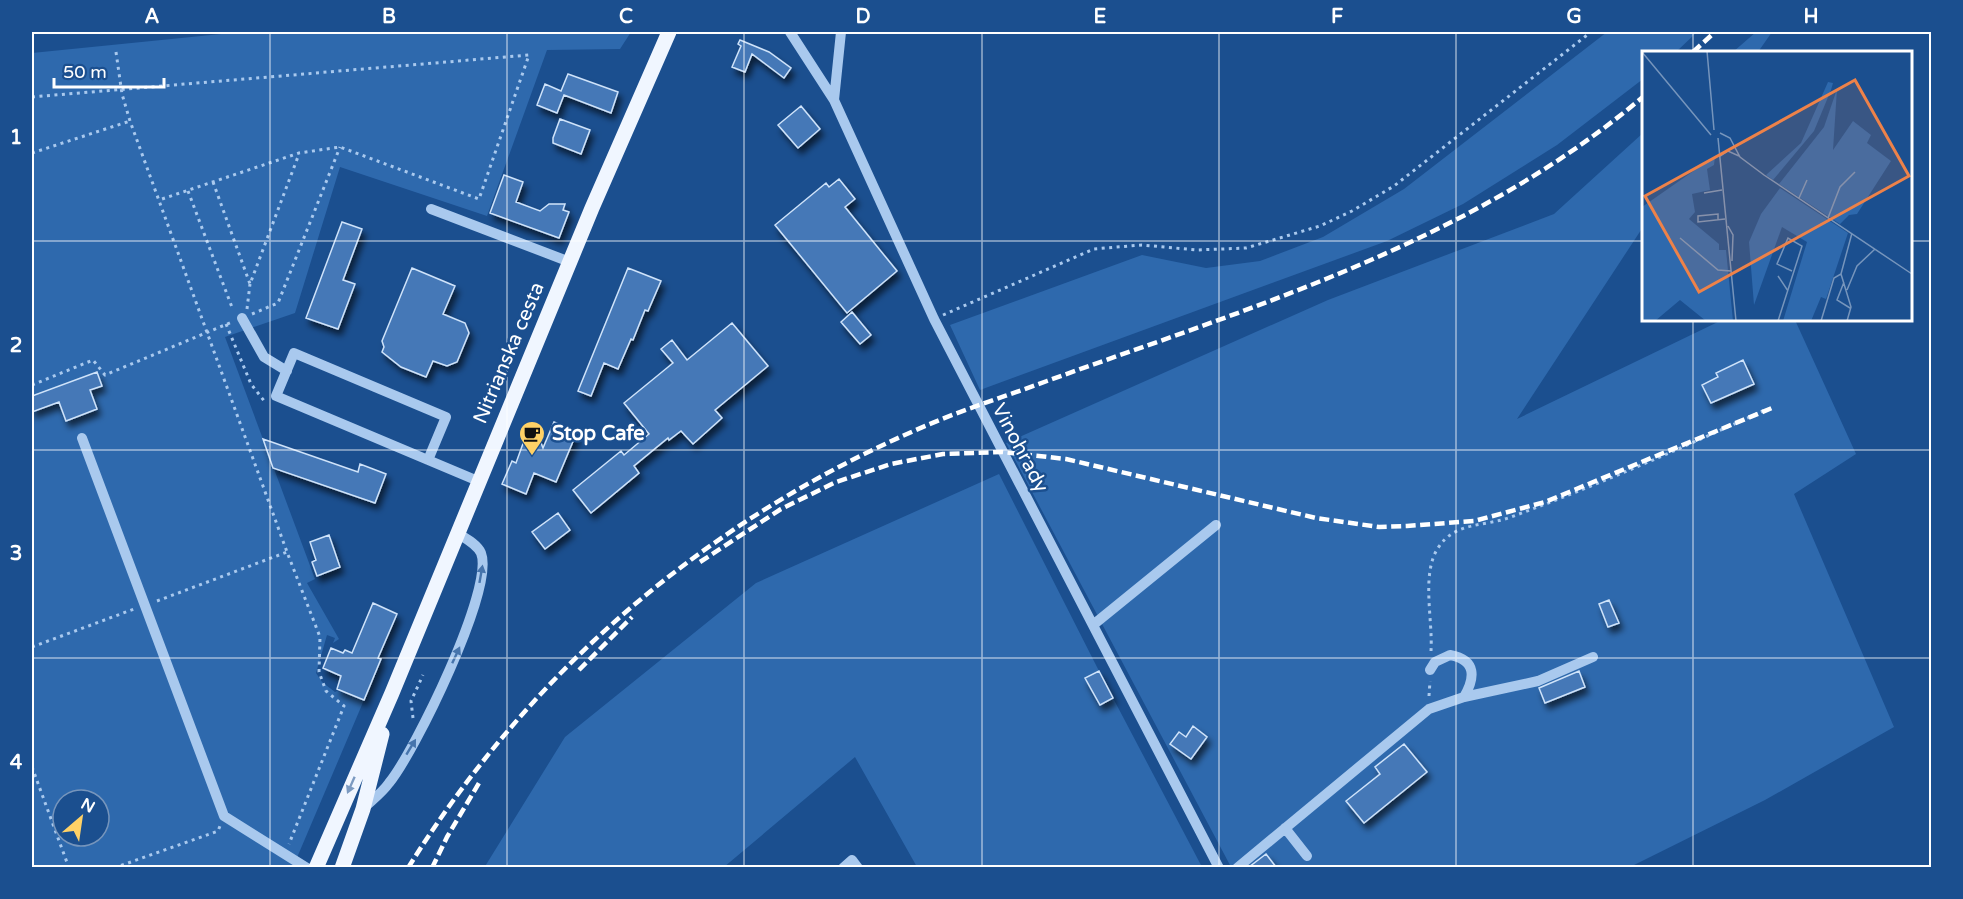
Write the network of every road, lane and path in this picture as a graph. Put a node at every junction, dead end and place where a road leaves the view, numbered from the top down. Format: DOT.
graph roads {
  1 [pos="669,32"];
  2 [pos="790,32"];
  3 [pos="841,32"];
  4 [pos="1591,32"];
  5 [pos="116,52"];
  6 [pos="121,89"];
  7 [pos="32,97"];
  8 [pos="834,100"];
  9 [pos="130,121"];
  10 [pos="340,147"];
  11 [pos="32,153"];
  12 [pos="299,153"];
  13 [pos="213,182"];
  14 [pos="188,190"];
  15 [pos="159,200"];
  16 [pos="431,209"];
  17 [pos="570,262"];
  18 [pos="250,284"];
  19 [pos="242,318"];
  20 [pos="934,319"];
  21 [pos="226,324"];
  22 [pos="207,332"];
  23 [pos="286,371"];
  24 [pos="32,385"];
  25 [pos="270,408"];
  26 [pos="1767,409"];
  27 [pos="82,438"];
  28 [pos="428,460"];
  29 [pos="478,481"];
  30 [pos="1216,525"];
  31 [pos="457,533"];
  32 [pos="287,552"];
  33 [pos="145,605"];
  34 [pos="1093,625"];
  35 [pos="32,648"];
  36 [pos="1593,657"];
  37 [pos="1430,670"];
  38 [pos="423,675"];
  39 [pos="392,693"];
  40 [pos="1464,697"];
  41 [pos="1429,709"];
  42 [pos="416,740"];
  43 [pos="32,767"];
  44 [pos="363,809"];
  45 [pos="224,816"];
  46 [pos="1285,828"];
  47 [pos="285,853"];
  48 [pos="1307,856"];
  49 [pos="69,867"];
  50 [pos="114,867"];
  51 [pos="308,867"];
  52 [pos="316,867"];
  53 [pos="342,867"];
  54 [pos="843,867"];
  55 [pos="858,867"];
  56 [pos="1219,867"];
  57 [pos="1237,867"];
  1 -- 17 [label="main road, Nitrianska cesta"];
  2 -- 8 [label="street, Vinohrady"];
  3 -- 8 [label="street"];
  4 -- 20 [label="path"];
  5 -- 6 [label="path"];
  6 -- 7 [label="path"];
  6 -- 9 [label="path"];
  6 -- 10 [label="path"];
  8 -- 20 [label="street, Vinohrady"];
  9 -- 11 [label="path"];
  9 -- 15 [label="path"];
  10 -- 12 [label="path"];
  10 -- 18 [label="path"];
  12 -- 13 [label="path"];
  12 -- 18 [label="path"];
  13 -- 14 [label="path"];
  13 -- 18 [label="path"];
  14 -- 15 [label="path"];
  14 -- 21 [label="path"];
  15 -- 22 [label="path"];
  16 -- 17 [label="street"];
  17 -- 29 [label="main road, Nitrianska cesta"];
  19 -- 23 [label="street"];
  20 -- 34 [label="street, Vinohrady"];
  21 -- 22 [label="path"];
  21 -- 25 [label="path"];
  22 -- 24 [label="path"];
  22 -- 32 [label="path"];
  23 -- 28 [label="street"];
  23 -- 28 [label="street"];
  26 -- 37 [label="path"];
  27 -- 33 [label="street"];
  28 -- 29 [label="street"];
  29 -- 31 [label="main road, Nitrianska cesta"];
  30 -- 34 [label="street"];
  31 -- 39 [label="main road, Nitrianska cesta"];
  42 -- 31 [label="street, one-way"];
  32 -- 33 [label="path"];
  32 -- 47 [label="path"];
  33 -- 35 [label="path"];
  33 -- 45 [label="street"];
  34 -- 56 [label="street, Vinohrady"];
  36 -- 40 [label="street"];
  37 -- 40 [label="street"];
  37 -- 41 [label="path"];
  38 -- 42 [label="path"];
  39 -- 44 [label="main road, Nitrianska cesta"];
  39 -- 52 [label="main road, Nitrianska cesta, one-way"];
  40 -- 41 [label="street"];
  41 -- 46 [label="street"];
  44 -- 42 [label="street, one-way"];
  43 -- 49 [label="path"];
  44 -- 53 [label="main road, Nitrianska cesta"];
  45 -- 47 [label="street"];
  45 -- 50 [label="path"];
  46 -- 48 [label="street"];
  46 -- 57 [label="street"];
  47 -- 51 [label="street"];
  54 -- 55 [label="street"];
}
